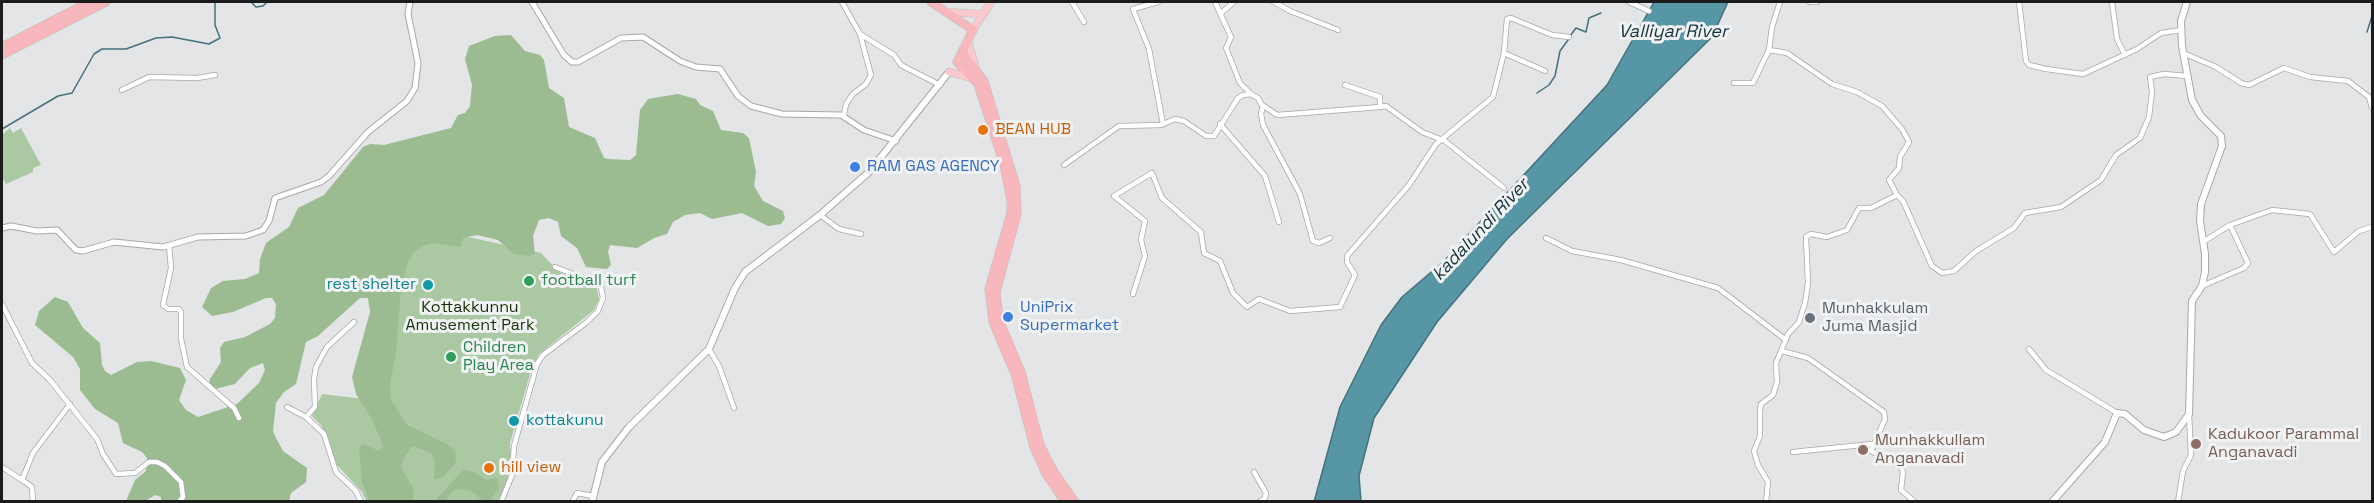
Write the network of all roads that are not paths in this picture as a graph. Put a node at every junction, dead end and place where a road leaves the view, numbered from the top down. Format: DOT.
graph roads {
  1 [pos="89,2"];
  2 [pos="106,2"];
  3 [pos="410,2"];
  4 [pos="532,2"];
  5 [pos="842,2"];
  6 [pos="931,2"];
  7 [pos="991,2"];
  8 [pos="1072,2"];
  9 [pos="1158,2"];
  10 [pos="1215,2"];
  11 [pos="1234,2"];
  12 [pos="1274,2"];
  13 [pos="1629,2"];
  14 [pos="1780,2"];
  15 [pos="1810,2"];
  16 [pos="1817,2"];
  17 [pos="2019,2"];
  18 [pos="2112,2"];
  19 [pos="2187,2"];
  20 [pos="1649,11"];
  21 [pos="947,12"];
  22 [pos="1221,13"];
  23 [pos="984,14"];
  24 [pos="1084,22"];
  25 [pos="973,30"];
  26 [pos="1338,30"];
  27 [pos="2182,30"];
  28 [pos="860,34"];
  29 [pos="1569,37"];
  30 [pos="968,42"];
  31 [pos="2,47"];
  32 [pos="1769,50"];
  33 [pos="1504,53"];
  34 [pos="2183,53"];
  35 [pos="963,54"];
  36 [pos="2,55"];
  37 [pos="2125,55"];
  38 [pos="957,62"];
  39 [pos="977,69"];
  40 [pos="1545,71"];
  41 [pos="950,72"];
  42 [pos="215,75"];
  43 [pos="2187,76"];
  44 [pos="975,79"];
  45 [pos="1734,83"];
  46 [pos="940,85"];
  47 [pos="1345,85"];
  48 [pos="122,90"];
  49 [pos="1251,94"];
  50 [pos="1263,105"];
  51 [pos="1380,107"];
  52 [pos="2373,108"];
  53 [pos="844,116"];
  54 [pos="1162,124"];
  55 [pos="1220,124"];
  56 [pos="1441,139"];
  57 [pos="896,141"];
  58 [pos="1064,165"];
  59 [pos="1504,188"];
  60 [pos="1898,195"];
  61 [pos="820,215"];
  62 [pos="1279,222"];
  63 [pos="2230,225"];
  64 [pos="2373,227"];
  65 [pos="2,228"];
  66 [pos="861,234"];
  67 [pos="1330,238"];
  68 [pos="1546,238"];
  69 [pos="2203,242"];
  70 [pos="169,245"];
  71 [pos="555,267"];
  72 [pos="2202,286"];
  73 [pos="1133,294"];
  74 [pos="2,304"];
  75 [pos="354,322"];
  76 [pos="1786,340"];
  77 [pos="709,349"];
  78 [pos="2029,350"];
  79 [pos="1782,351"];
  80 [pos="69,404"];
  81 [pos="287,406"];
  82 [pos="734,408"];
  83 [pos="2117,413"];
  84 [pos="2189,414"];
  85 [pos="306,417"];
  86 [pos="239,418"];
  87 [pos="1872,444"];
  88 [pos="1793,452"];
  89 [pos="2,467"];
  90 [pos="1254,472"];
  91 [pos="22,480"];
  92 [pos="592,499"];
  93 [pos="33,501"];
  94 [pos="179,501"];
  95 [pos="361,501"];
  96 [pos="501,501"];
  97 [pos="572,501"];
  98 [pos="1065,501"];
  99 [pos="1075,501"];
  100 [pos="1259,501"];
  101 [pos="1766,501"];
  102 [pos="1915,501"];
  103 [pos="2052,501"];
  104 [pos="2178,501"];
  1 -- 31 [label="highway"];
  2 -- 36 [label="highway"];
  3 -- 70 [label="street"];
  4 -- 53 [label="street"];
  5 -- 28 [label="street"];
  6 -- 21 [label="highway"];
  7 -- 23 [label="main road"];
  8 -- 24 [label="street"];
  9 -- 54 [label="street"];
  10 -- 22 [label="street"];
  11 -- 22 [label="street"];
  12 -- 26 [label="street"];
  13 -- 20 [label="street"];
  14 -- 32 [label="street"];
  15 -- 16 [label="street"];
  17 -- 37 [label="street"];
  18 -- 37 [label="street"];
  19 -- 27 [label="main road"];
  21 -- 23 [label="main road"];
  21 -- 25 [label="highway"];
  22 -- 49 [label="street"];
  23 -- 25 [label="main road"];
  25 -- 30 [label="highway"];
  27 -- 34 [label="main road"];
  27 -- 37 [label="street"];
  28 -- 46 [label="street"];
  28 -- 53 [label="street"];
  29 -- 33 [label="street"];
  30 -- 35 [label="highway"];
  30 -- 39 [label="main road"];
  32 -- 45 [label="street"];
  32 -- 60 [label="street"];
  33 -- 40 [label="street"];
  33 -- 56 [label="street"];
  34 -- 43 [label="main road"];
  34 -- 52 [label="street"];
  35 -- 38 [label="highway"];
  35 -- 39 [label="highway"];
  38 -- 41 [label="main road"];
  38 -- 44 [label="highway"];
  39 -- 99 [label="highway"];
  41 -- 44 [label="main road"];
  41 -- 46 [label="main road"];
  42 -- 48 [label="street"];
  43 -- 60 [label="street"];
  43 -- 69 [label="main road"];
  44 -- 98 [label="highway"];
  46 -- 57 [label="main road"];
  47 -- 51 [label="street"];
  49 -- 50 [label="street"];
  49 -- 55 [label="street"];
  50 -- 51 [label="street"];
  50 -- 67 [label="street"];
  51 -- 56 [label="street"];
  53 -- 57 [label="street"];
  54 -- 55 [label="street"];
  54 -- 58 [label="street"];
  55 -- 62 [label="street"];
  56 -- 59 [label="street"];
  56 -- 73 [label="street"];
  57 -- 61 [label="main road"];
  60 -- 76 [label="street"];
  61 -- 66 [label="street"];
  61 -- 77 [label="main road"];
  63 -- 64 [label="street"];
  63 -- 69 [label="street"];
  63 -- 72 [label="street"];
  65 -- 70 [label="street"];
  68 -- 76 [label="street"];
  69 -- 72 [label="main road"];
  70 -- 86 [label="street"];
  71 -- 96 [label="street"];
  72 -- 84 [label="main road"];
  74 -- 80 [label="street"];
  75 -- 85 [label="street"];
  76 -- 79 [label="street"];
  77 -- 82 [label="street"];
  77 -- 92 [label="main road"];
  78 -- 83 [label="street"];
  79 -- 87 [label="street"];
  79 -- 101 [label="street"];
  80 -- 91 [label="street"];
  80 -- 94 [label="street"];
  81 -- 85 [label="street"];
  83 -- 84 [label="main road"];
  83 -- 103 [label="main road"];
  84 -- 104 [label="street"];
  85 -- 95 [label="street"];
  87 -- 88 [label="street"];
  87 -- 102 [label="street"];
  89 -- 91 [label="street"];
  90 -- 100 [label="street"];
  91 -- 93 [label="street"];
  92 -- 97 [label="street"];
}
